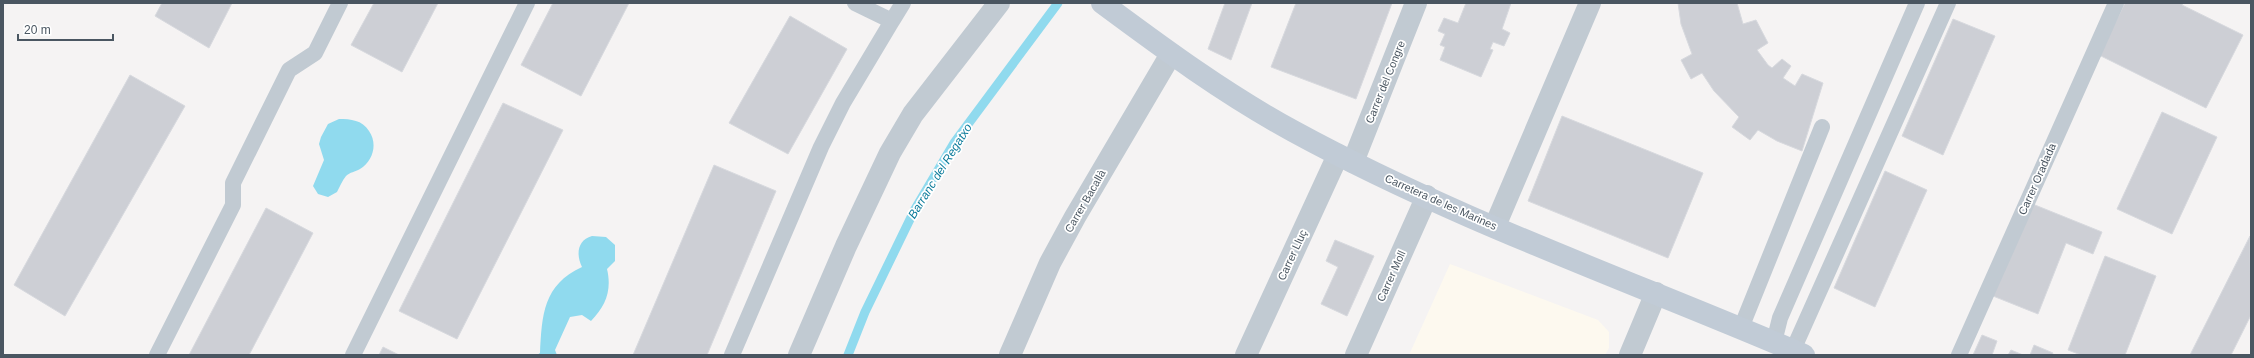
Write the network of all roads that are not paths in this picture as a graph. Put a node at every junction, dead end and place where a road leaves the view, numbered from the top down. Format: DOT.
graph roads {
  1 [pos="340,3"];
  2 [pos="527,3"];
  3 [pos="855,3"];
  4 [pos="903,3"];
  5 [pos="999,3"];
  6 [pos="1102,3"];
  7 [pos="1416,3"];
  8 [pos="1590,3"];
  9 [pos="1916,3"];
  10 [pos="1948,3"];
  11 [pos="2116,3"];
  12 [pos="892,21"];
  13 [pos="1171,54"];
  14 [pos="1822,127"];
  15 [pos="1346,158"];
  16 [pos="1427,196"];
  17 [pos="1495,226"];
  18 [pos="1656,293"];
  19 [pos="1741,328"];
  20 [pos="1785,350"];
  21 [pos="157,355"];
  22 [pos="353,355"];
  23 [pos="732,355"];
  24 [pos="799,355"];
  25 [pos="1010,355"];
  26 [pos="1246,355"];
  27 [pos="1356,355"];
  28 [pos="1630,355"];
  29 [pos="1959,355"];
  1 -- 21 [label="lane"];
  2 -- 22 [label="lane"];
  3 -- 12 [label="lane"];
  4 -- 12 [label="lane"];
  5 -- 24 [label="street"];
  6 -- 13 [label="main road, Carretera de les Marines"];
  7 -- 15 [label="street, Carrer del Congre"];
  8 -- 17 [label="street"];
  9 -- 20 [label="lane"];
  10 -- 20 [label="lane"];
  11 -- 29 [label="lane, Carrer Oradada"];
  12 -- 23 [label="lane"];
  13 -- 15 [label="main road, Carretera de les Marines"];
  13 -- 25 [label="street, Carrer Bacallà"];
  14 -- 19 [label="lane"];
  15 -- 16 [label="main road, Carretera de les Marines"];
  15 -- 26 [label="street, Carrer Lluç"];
  16 -- 17 [label="main road, Carretera de les Marines"];
  16 -- 27 [label="street, Carrer Moll"];
  17 -- 18 [label="main road, Carretera de les Marines"];
  18 -- 19 [label="main road, Carretera de les Marines"];
  18 -- 28 [label="street"];
  19 -- 20 [label="main road, Carretera de les Marines"];
}
